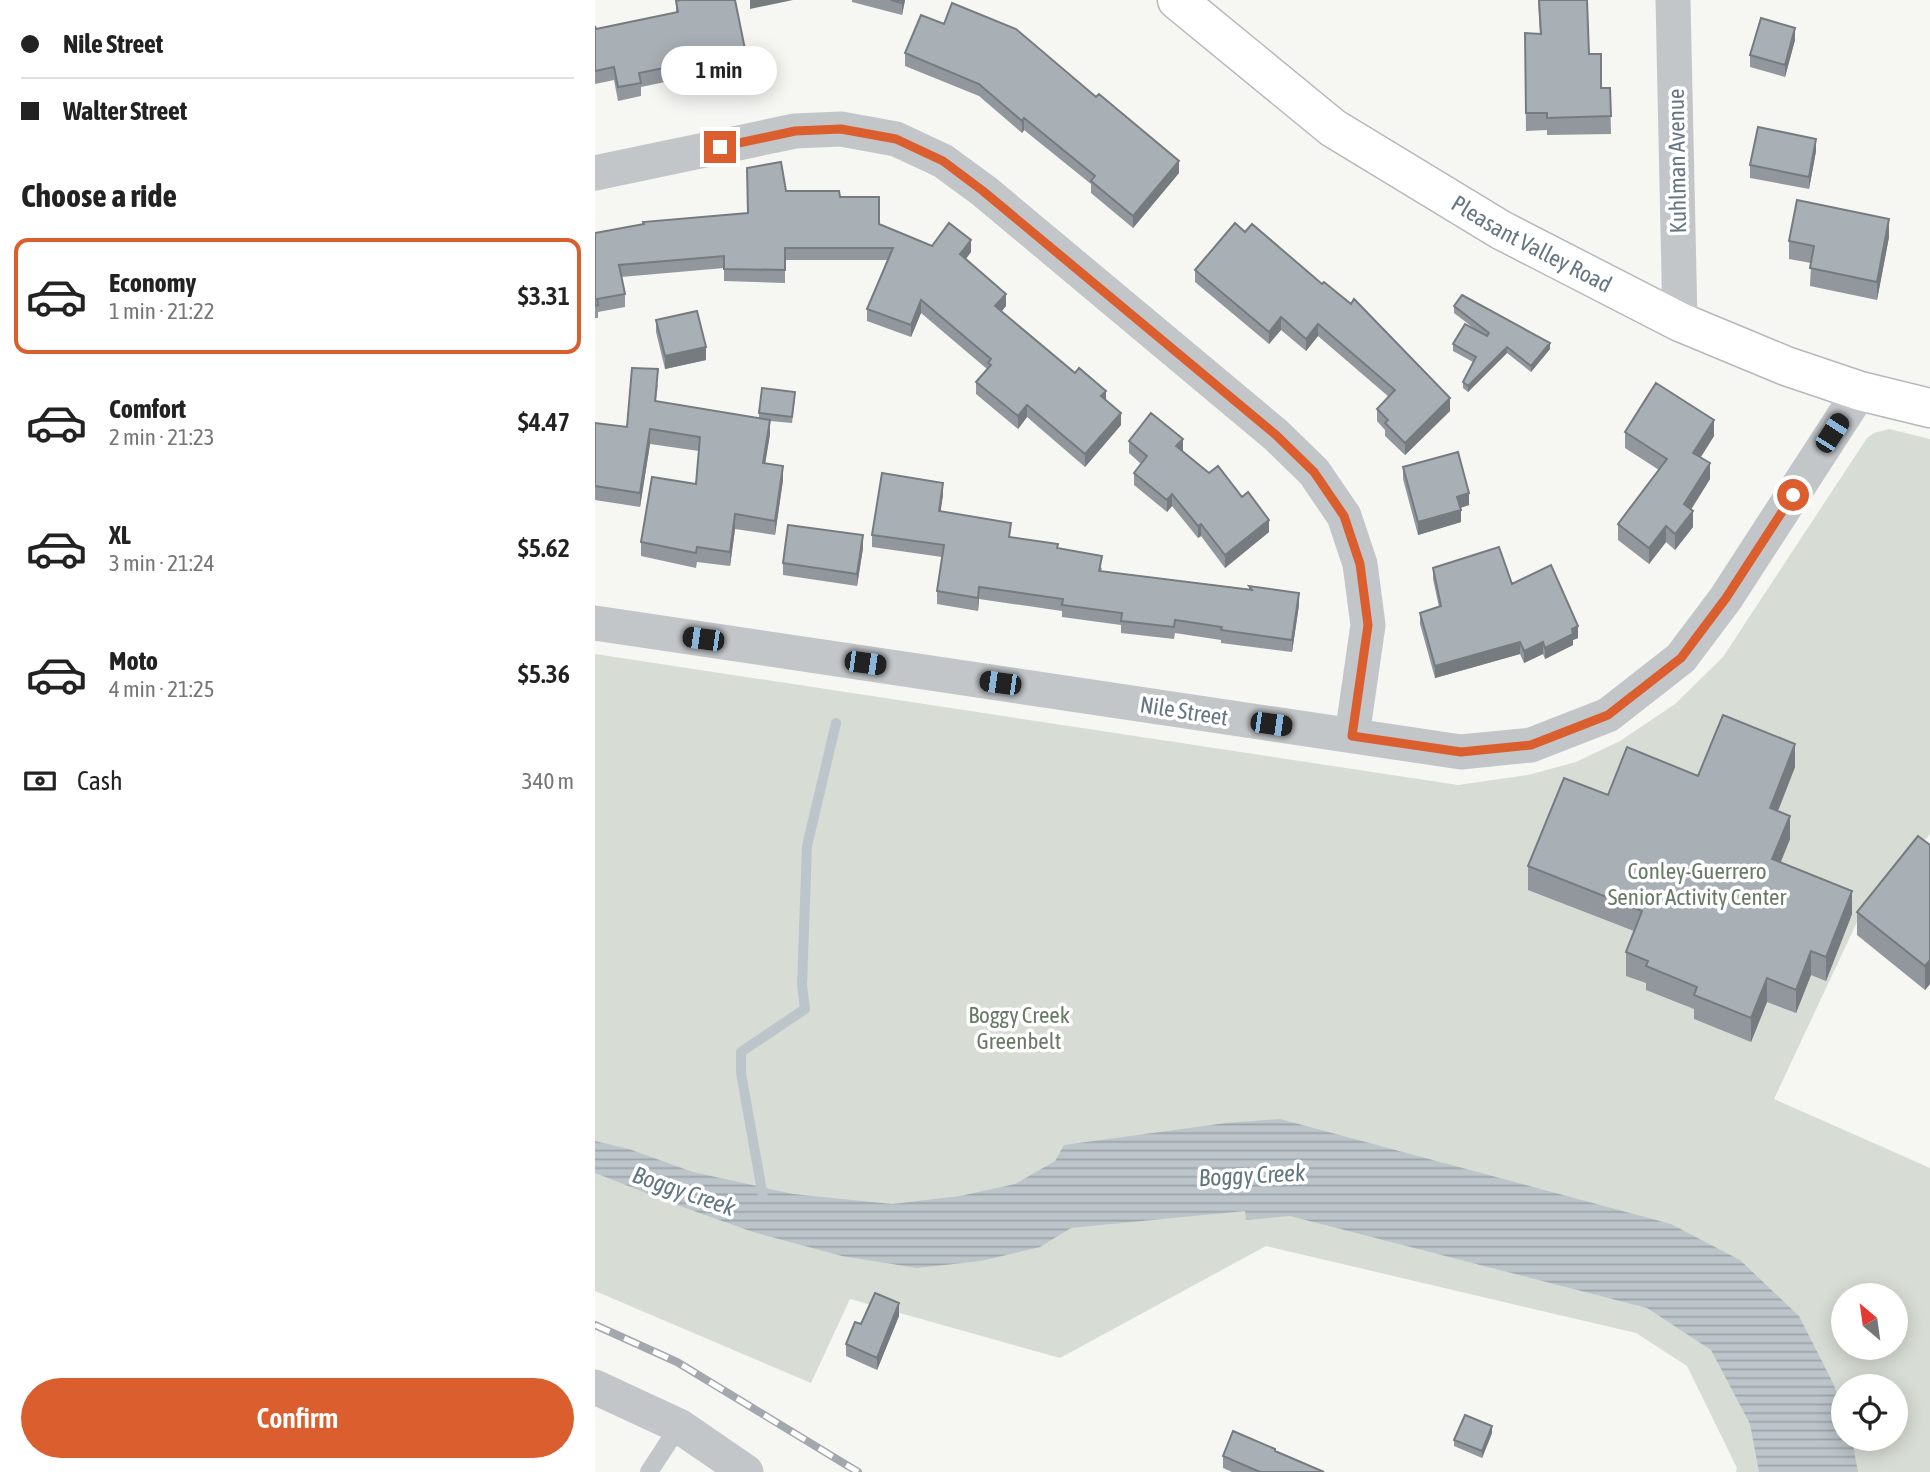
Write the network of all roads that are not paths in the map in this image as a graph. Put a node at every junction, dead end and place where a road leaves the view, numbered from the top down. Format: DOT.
graph roads {
  1 [pos="1177,0"];
  2 [pos="1673,0"];
  3 [pos="595,173"];
  4 [pos="1680,321"];
  5 [pos="1860,391"];
  6 [pos="1930,408"];
  7 [pos="595,623"];
  8 [pos="1352,736"];
  9 [pos="595,1387"];
  10 [pos="679,1426"];
  11 [pos="649,1472"];
  12 [pos="746,1472"];
  1 -- 4 [label="main road, Pleasant Valley Road"];
  2 -- 4 [label="street, Kuhlman Avenue"];
  3 -- 8 [label="street"];
  4 -- 5 [label="main road, Pleasant Valley Road"];
  5 -- 6 [label="main road, Pleasant Valley Road"];
  5 -- 8 [label="street, Nile Street"];
  7 -- 8 [label="street, Nile Street"];
  9 -- 10 [label="street"];
  10 -- 11 [label="lane"];
  10 -- 12 [label="street"];
}
